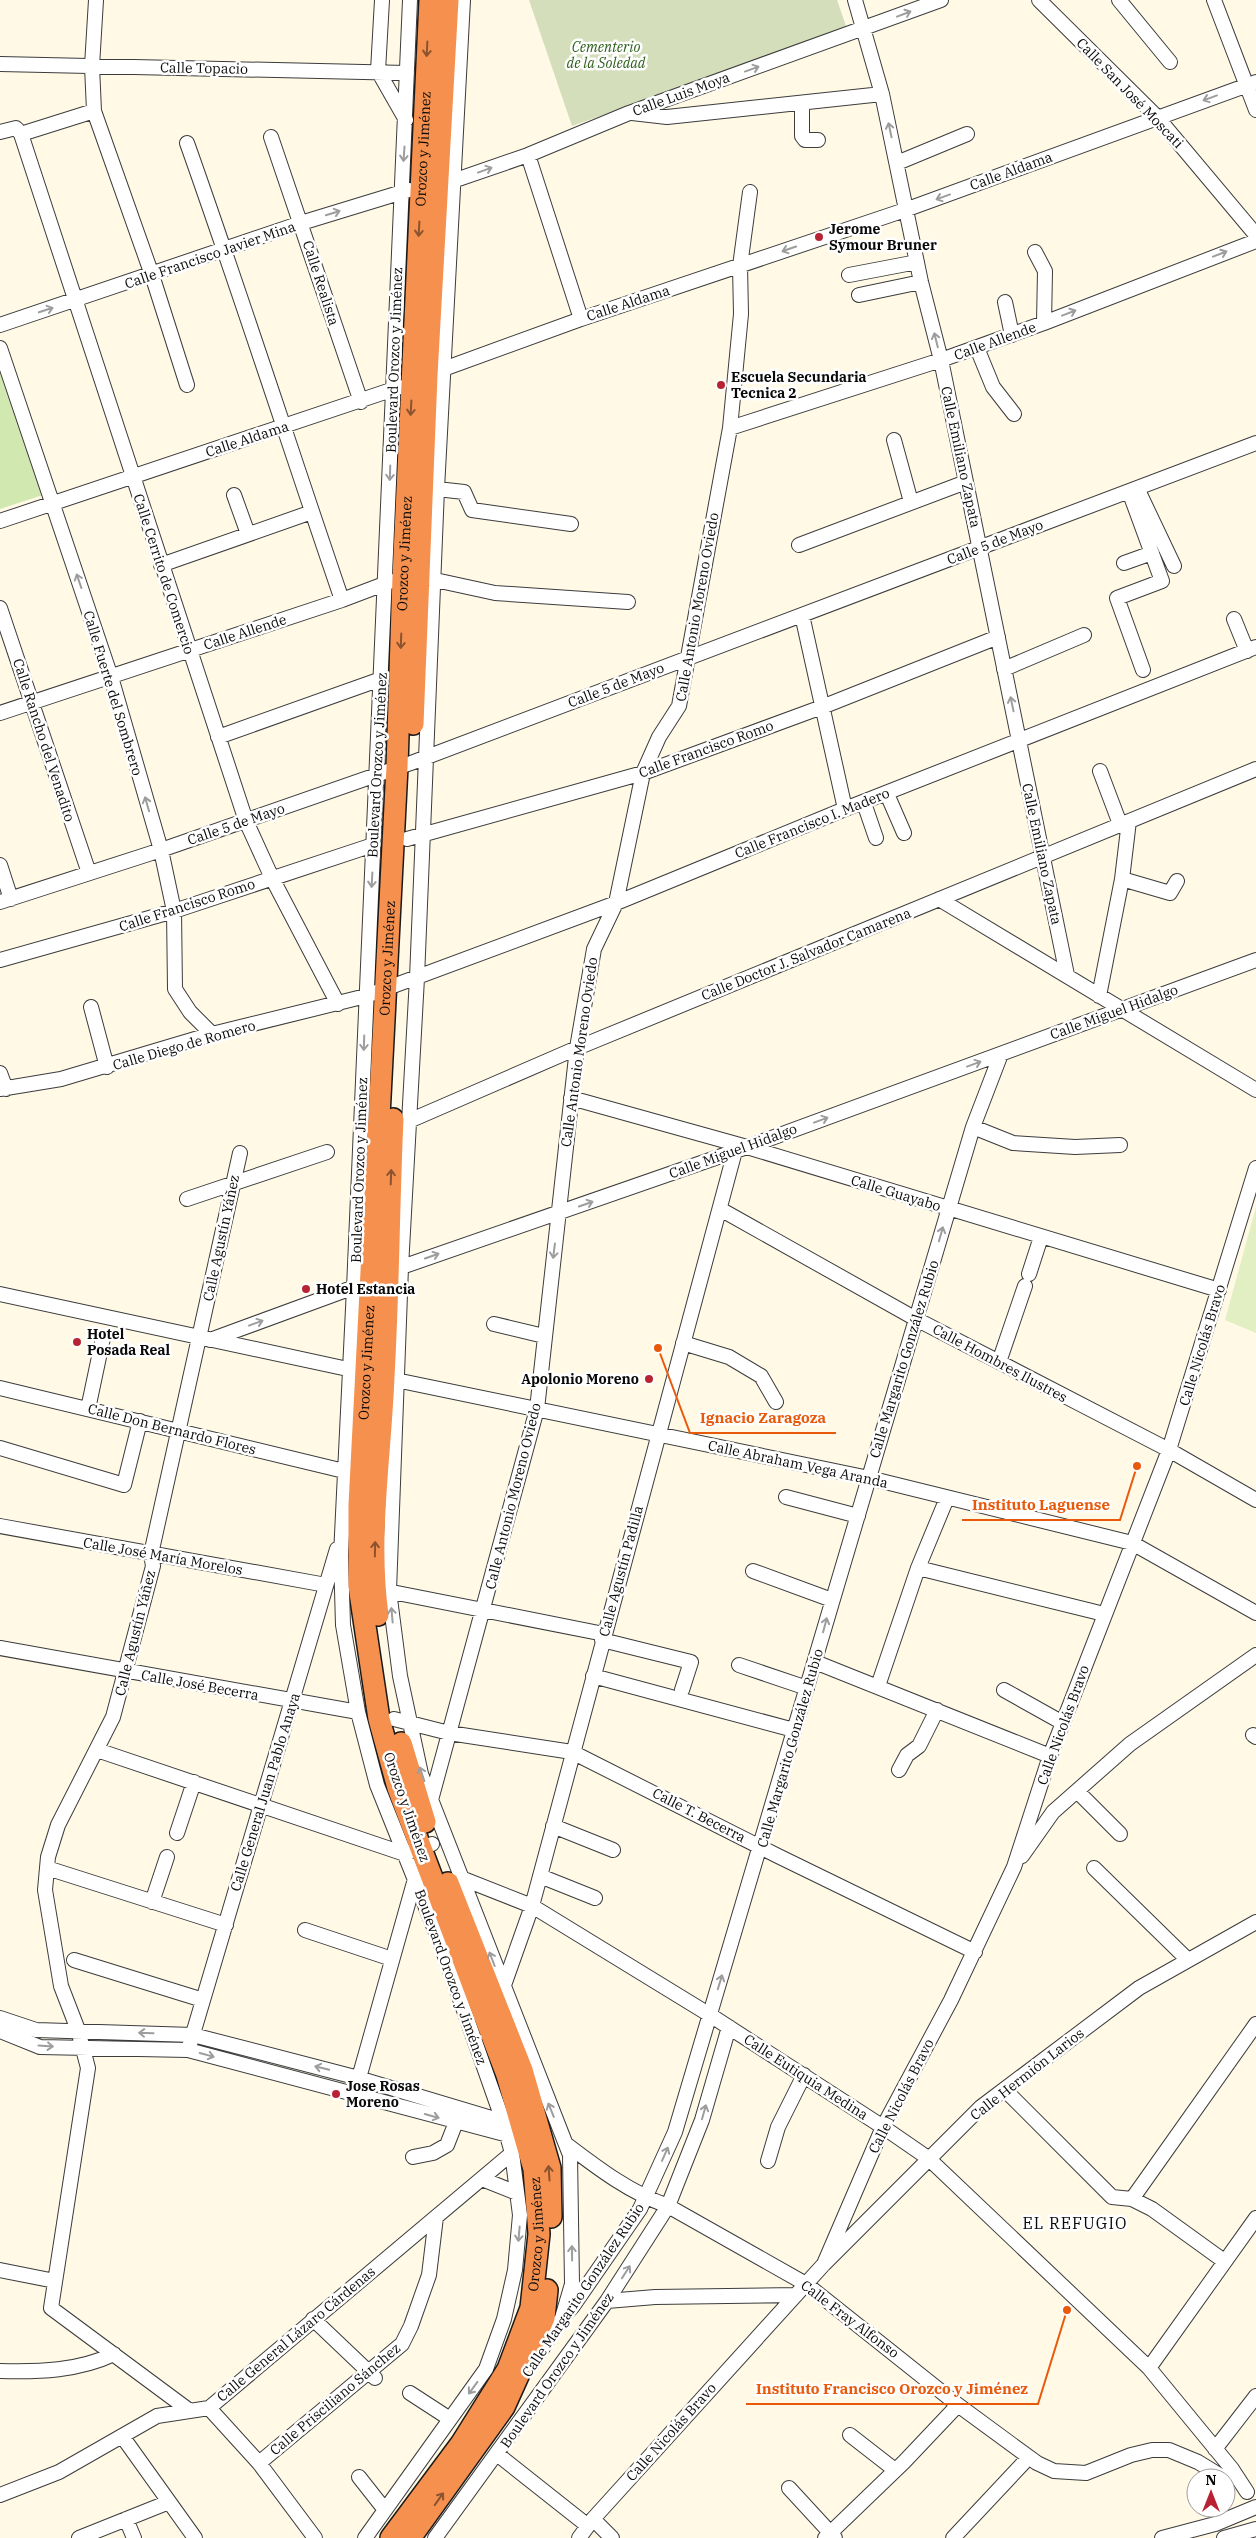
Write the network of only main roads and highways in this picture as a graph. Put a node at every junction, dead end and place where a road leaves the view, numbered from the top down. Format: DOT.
graph roads {
  1 [pos="430,0"];
  2 [pos="448,0"];
  3 [pos="429,186"];
  4 [pos="411,762"];
  5 [pos="392,987"];
  6 [pos="374,1375"];
  7 [pos="419,1849"];
  8 [pos="522,2137"];
  9 [pos="391,2538"];
  10 [pos="410,2538"];
  1 -- 3 [label="highway, Orozco y Jiménez, one-way"];
  2 -- 3 [label="highway, Orozco y Jiménez"];
  3 -- 4 [label="highway, Orozco y Jiménez"];
  4 -- 5 [label="highway, Orozco y Jiménez"];
  4 -- 5 [label="highway, Orozco y Jiménez"];
  5 -- 6 [label="highway, Orozco y Jiménez"];
  7 -- 6 [label="highway, Orozco y Jiménez, one-way"];
  6 -- 7 [label="highway, Orozco y Jiménez"];
  7 -- 8 [label="highway, Orozco y Jiménez"];
  8 -- 9 [label="highway, Orozco y Jiménez"];
  10 -- 8 [label="highway, Orozco y Jiménez, one-way"];
}
